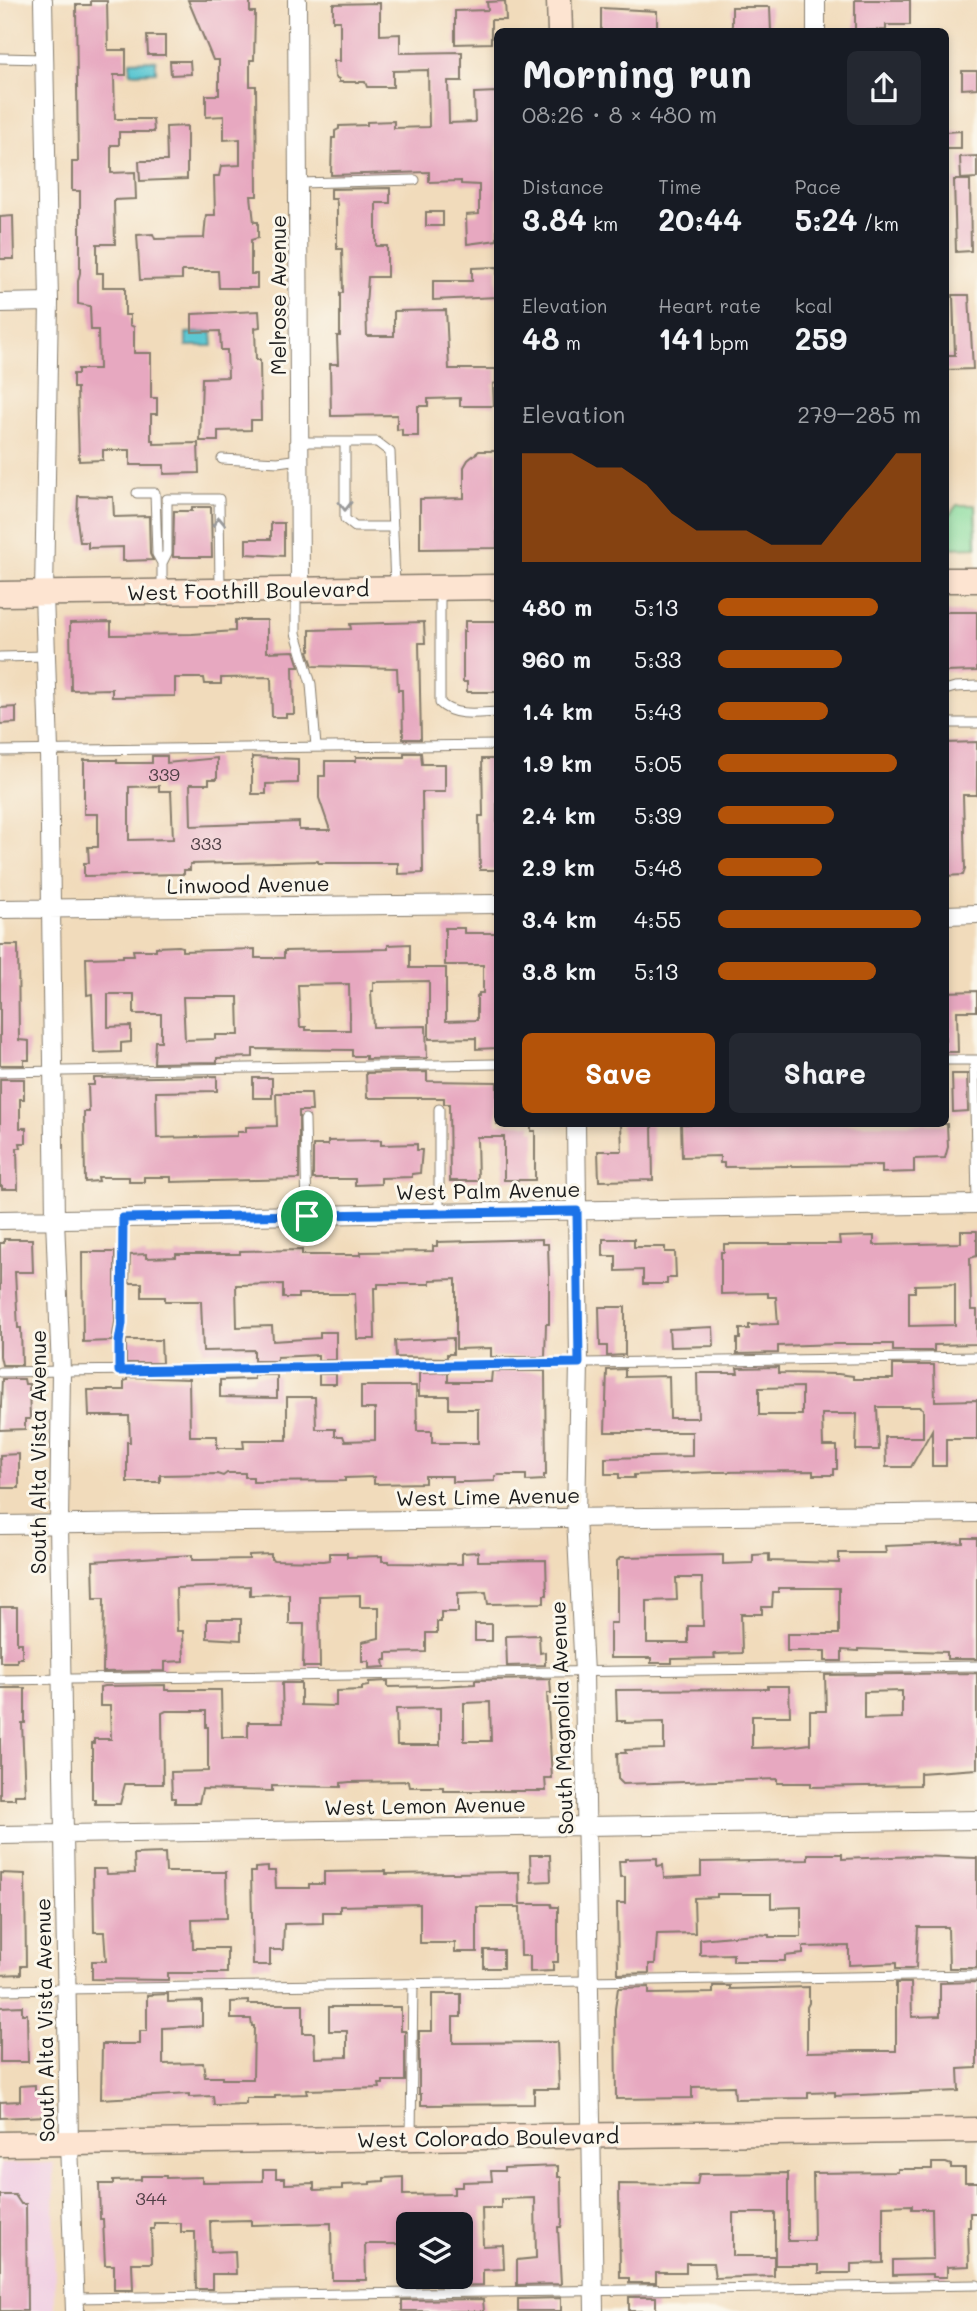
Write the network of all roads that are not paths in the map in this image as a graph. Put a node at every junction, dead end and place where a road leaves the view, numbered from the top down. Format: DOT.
graph roads {
  1 [pos="43,0"];
  2 [pos="297,0"];
  3 [pos="559,0"];
  4 [pos="816,0"];
  5 [pos="560,28"];
  6 [pos="816,28"];
  7 [pos="0,58"];
  8 [pos="44,59"];
  9 [pos="415,180"];
  10 [pos="299,183"];
  11 [pos="49,302"];
  12 [pos="0,303"];
  13 [pos="345,443"];
  14 [pos="301,450"];
  15 [pos="222,459"];
  16 [pos="136,493"];
  17 [pos="393,527"];
  18 [pos="162,563"];
  19 [pos="949,580"];
  20 [pos="977,580"];
  21 [pos="494,587"];
  22 [pos="440,588"];
  23 [pos="395,589"];
  24 [pos="220,590"];
  25 [pos="298,590"];
  26 [pos="162,592"];
  27 [pos="0,594"];
  28 [pos="44,594"];
  29 [pos="47,656"];
  30 [pos="0,657"];
  31 [pos="977,686"];
  32 [pos="949,689"];
  33 [pos="494,712"];
  34 [pos="949,723"];
  35 [pos="977,723"];
  36 [pos="494,745"];
  37 [pos="316,747"];
  38 [pos="49,750"];
  39 [pos="0,751"];
  40 [pos="494,904"];
  41 [pos="0,909"];
  42 [pos="50,909"];
  43 [pos="977,914"];
  44 [pos="949,915"];
  45 [pos="949,1060"];
  46 [pos="976,1060"];
  47 [pos="494,1064"];
  48 [pos="53,1071"];
  49 [pos="0,1072"];
  50 [pos="439,1109"];
  51 [pos="305,1119"];
  52 [pos="576,1127"];
  53 [pos="977,1202"];
  54 [pos="577,1211"];
  55 [pos="439,1213"];
  56 [pos="307,1216"];
  57 [pos="123,1218"];
  58 [pos="55,1219"];
  59 [pos="0,1220"];
  60 [pos="977,1357"];
  61 [pos="579,1363"];
  62 [pos="61,1371"];
  63 [pos="119,1371"];
  64 [pos="0,1372"];
  65 [pos="977,1513"];
  66 [pos="576,1517"];
  67 [pos="59,1524"];
  68 [pos="0,1525"];
  69 [pos="977,1666"];
  70 [pos="584,1673"];
  71 [pos="62,1679"];
  72 [pos="0,1680"];
  73 [pos="977,1820"];
  74 [pos="587,1825"];
  75 [pos="64,1833"];
  76 [pos="0,1835"];
  77 [pos="977,1975"];
  78 [pos="589,1981"];
  79 [pos="413,1983"];
  80 [pos="67,1989"];
  81 [pos="0,1990"];
  82 [pos="977,2130"];
  83 [pos="592,2135"];
  84 [pos="411,2138"];
  85 [pos="69,2143"];
  86 [pos="0,2144"];
  87 [pos="977,2285"];
  88 [pos="594,2289"];
  89 [pos="75,2304"];
  90 [pos="594,2311"];
  1 -- 8 [label="street, South Alta Vista Avenue"];
  2 -- 10 [label="street, Melrose Avenue"];
  3 -- 5 [label="street"];
  4 -- 6 [label="street"];
  7 -- 8 [label="lane"];
  8 -- 11 [label="street, South Alta Vista Avenue"];
  9 -- 10 [label="lane"];
  10 -- 14 [label="street, Melrose Avenue"];
  11 -- 12 [label="street"];
  11 -- 28 [label="street, South Alta Vista Avenue"];
  13 -- 14 [label="lane"];
  13 -- 17 [label="lane"];
  13 -- 17 [label="lane, one-way"];
  14 -- 15 [label="lane"];
  14 -- 25 [label="street, Melrose Avenue"];
  16 -- 18 [label="lane"];
  17 -- 23 [label="lane"];
  24 -- 18 [label="lane, one-way"];
  18 -- 26 [label="lane"];
  19 -- 20 [label="street"];
  21 -- 22 [label="street, West Foothill Boulevard"];
  22 -- 23 [label="street, West Foothill Boulevard"];
  22 -- 33 [label="lane"];
  23 -- 25 [label="street, West Foothill Boulevard"];
  24 -- 25 [label="street, West Foothill Boulevard"];
  24 -- 26 [label="street, West Foothill Boulevard"];
  25 -- 37 [label="lane"];
  26 -- 28 [label="street, West Foothill Boulevard"];
  27 -- 28 [label="street, West Foothill Boulevard"];
  28 -- 29 [label="street, South Alta Vista Avenue"];
  29 -- 30 [label="lane"];
  29 -- 38 [label="street, South Alta Vista Avenue"];
  31 -- 32 [label="lane"];
  34 -- 35 [label="lane"];
  36 -- 37 [label="lane"];
  37 -- 38 [label="lane"];
  38 -- 39 [label="lane"];
  38 -- 42 [label="street, South Alta Vista Avenue"];
  40 -- 42 [label="street, Linwood Avenue"];
  41 -- 42 [label="street, Linwood Avenue"];
  42 -- 48 [label="street, South Alta Vista Avenue"];
  43 -- 44 [label="street"];
  45 -- 46 [label="lane"];
  46 -- 53 [label="lane"];
  47 -- 48 [label="lane"];
  48 -- 49 [label="lane"];
  48 -- 58 [label="street, South Alta Vista Avenue"];
  50 -- 55 [label="lane"];
  51 -- 56 [label="lane"];
  52 -- 54 [label="street, South Magnolia Avenue"];
  53 -- 54 [label="street, West Palm Avenue"];
  54 -- 55 [label="street, West Palm Avenue"];
  54 -- 61 [label="street, South Magnolia Avenue"];
  55 -- 56 [label="street, West Palm Avenue"];
  56 -- 57 [label="street, West Palm Avenue"];
  57 -- 58 [label="street, West Palm Avenue"];
  57 -- 63 [label="lane"];
  58 -- 59 [label="street, West Palm Avenue"];
  58 -- 62 [label="street, South Alta Vista Avenue"];
  60 -- 61 [label="lane"];
  61 -- 63 [label="lane"];
  61 -- 66 [label="street, South Magnolia Avenue"];
  62 -- 63 [label="lane"];
  62 -- 64 [label="lane"];
  62 -- 67 [label="street, South Alta Vista Avenue"];
  65 -- 66 [label="street, West Lime Avenue"];
  66 -- 67 [label="street, West Lime Avenue"];
  66 -- 70 [label="street, South Magnolia Avenue"];
  67 -- 68 [label="street, West Lime Avenue"];
  67 -- 71 [label="street, South Alta Vista Avenue"];
  69 -- 70 [label="lane"];
  70 -- 71 [label="lane"];
  70 -- 74 [label="street, South Magnolia Avenue"];
  71 -- 72 [label="lane"];
  71 -- 75 [label="street, South Alta Vista Avenue"];
  73 -- 74 [label="street, West Lemon Avenue"];
  74 -- 75 [label="street, West Lemon Avenue"];
  74 -- 78 [label="street, South Magnolia Avenue"];
  75 -- 76 [label="street, West Lemon Avenue"];
  75 -- 80 [label="street, South Alta Vista Avenue"];
  77 -- 78 [label="lane"];
  78 -- 79 [label="lane"];
  78 -- 83 [label="street, South Magnolia Avenue"];
  79 -- 80 [label="lane"];
  79 -- 84 [label="lane"];
  80 -- 81 [label="lane"];
  80 -- 85 [label="street, South Alta Vista Avenue"];
  82 -- 83 [label="street, West Colorado Boulevard"];
  83 -- 84 [label="street, West Colorado Boulevard"];
  83 -- 88 [label="street, South Magnolia Avenue"];
  84 -- 85 [label="street, West Colorado Boulevard"];
  85 -- 86 [label="street, West Colorado Boulevard"];
  85 -- 89 [label="street, South Alta Vista Avenue"];
  87 -- 88 [label="lane"];
  88 -- 89 [label="lane"];
  88 -- 90 [label="street, South Magnolia Avenue"];
}
